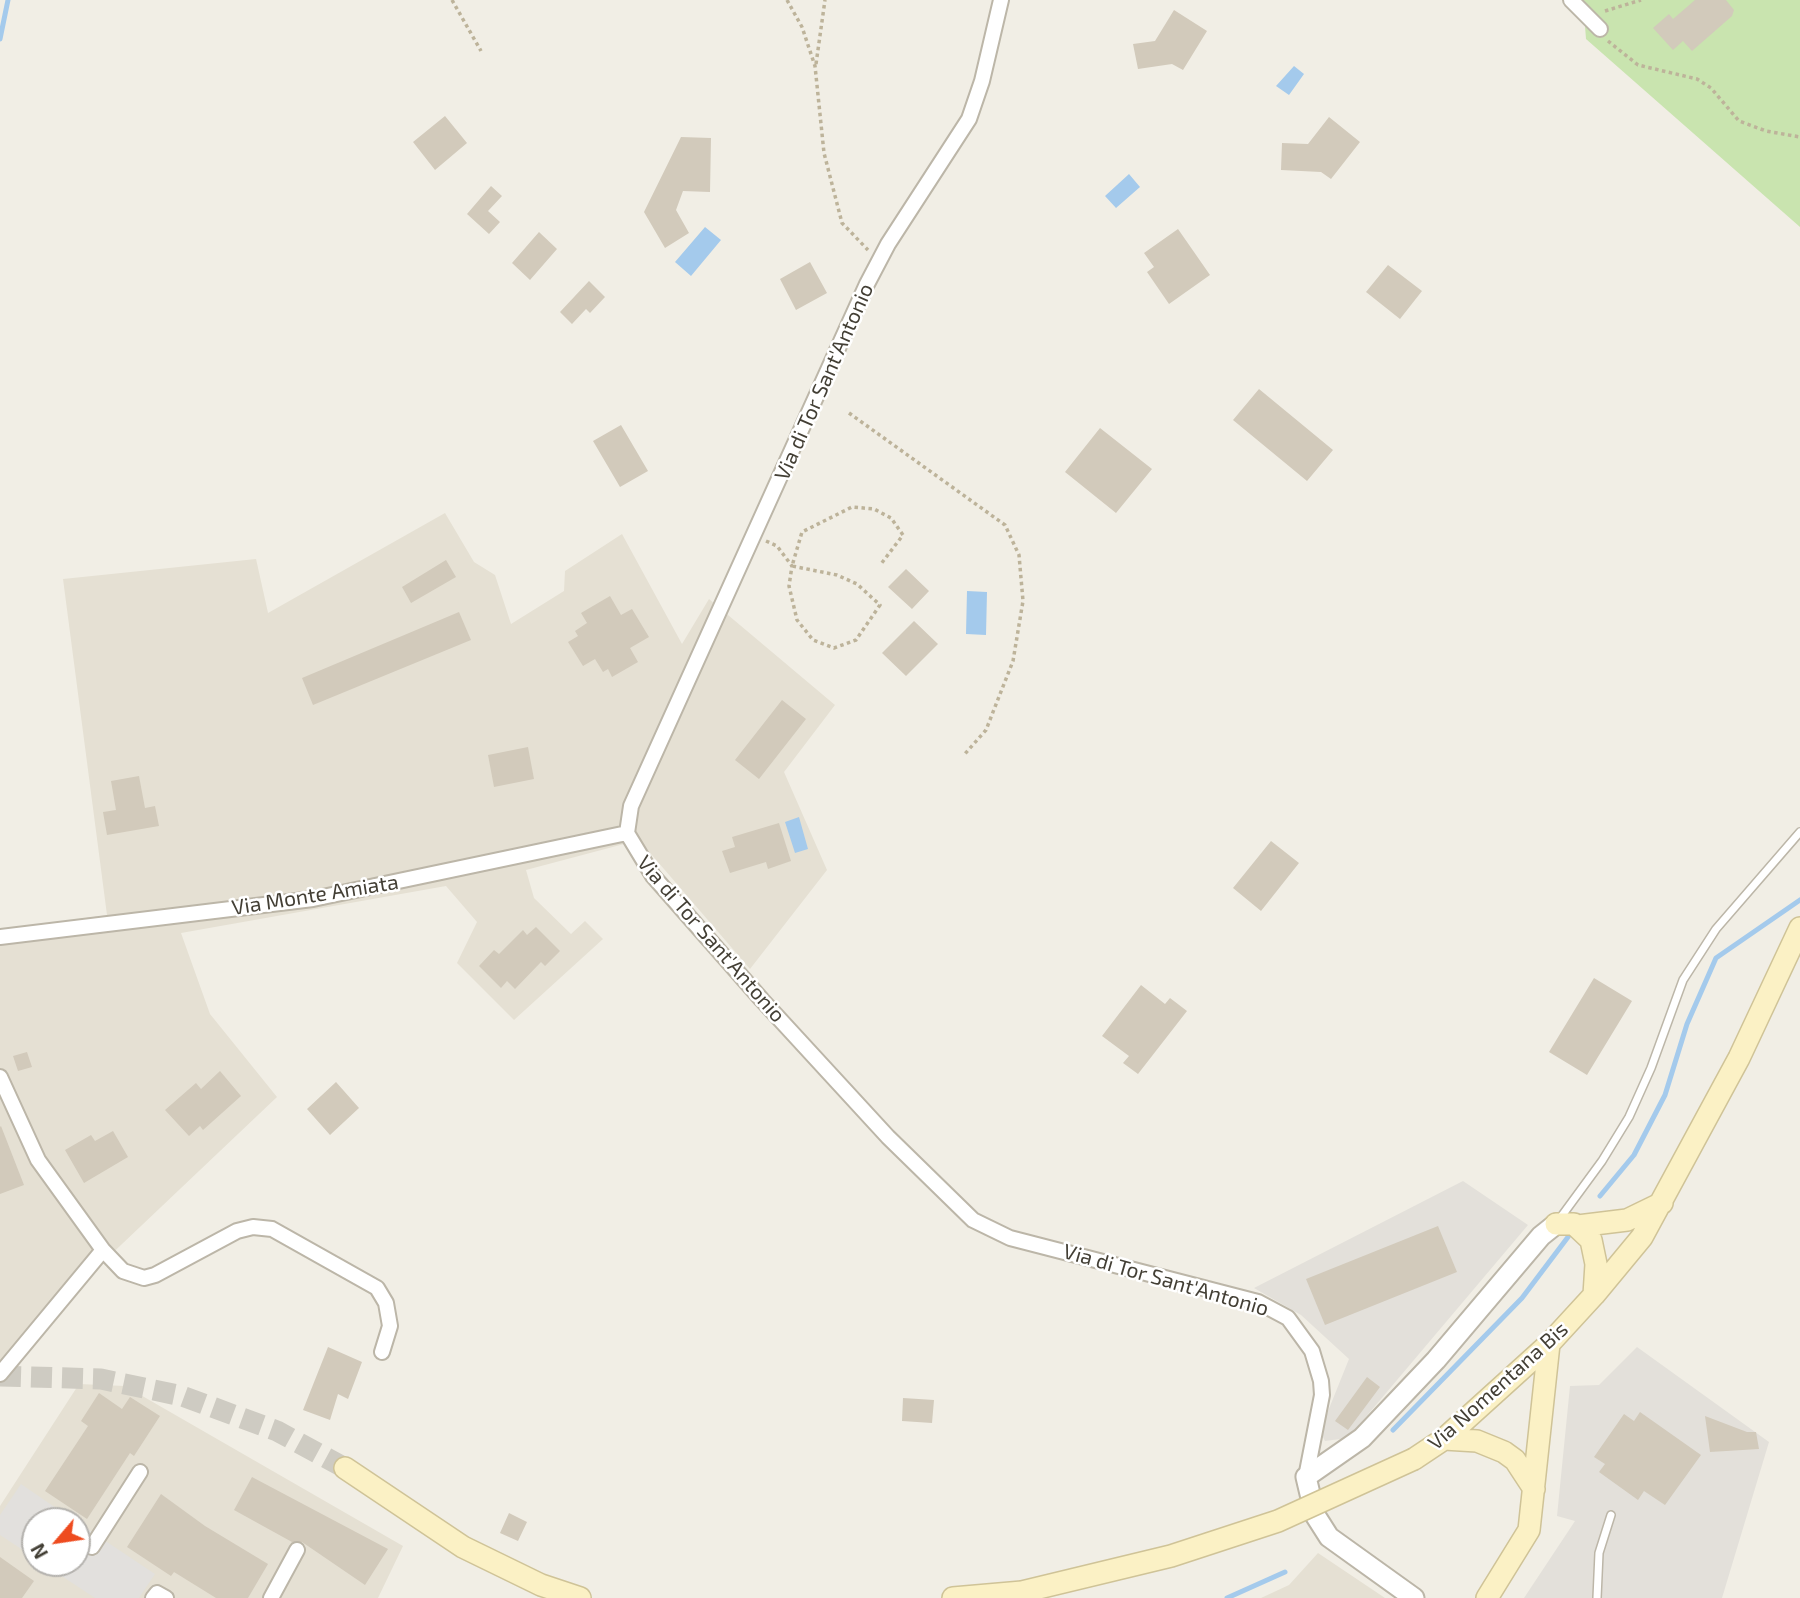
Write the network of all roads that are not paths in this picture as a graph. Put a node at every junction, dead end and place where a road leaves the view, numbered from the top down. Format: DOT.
graph roads {
  1 [pos="1000,0"];
  2 [pos="1571,0"];
  3 [pos="1603,35"];
  4 [pos="1800,832"];
  5 [pos="627,833"];
  6 [pos="1800,928"];
  7 [pos="0,937"];
  8 [pos="0,1077"];
  9 [pos="1662,1203"];
  10 [pos="1556,1224"];
  11 [pos="1578,1226"];
  12 [pos="103,1250"];
  13 [pos="1594,1295"];
  14 [pos="1549,1344"];
  15 [pos="382,1352"];
  16 [pos="0,1374"];
  17 [pos="1444,1439"];
  18 [pos="345,1468"];
  19 [pos="140,1472"];
  20 [pos="1306,1477"];
  21 [pos="1534,1489"];
  22 [pos="1611,1515"];
  23 [pos="92,1547"];
  24 [pos="297,1550"];
  25 [pos="271,1598"];
  26 [pos="580,1598"];
  27 [pos="953,1598"];
  28 [pos="1414,1598"];
  29 [pos="1487,1598"];
  30 [pos="1597,1598"];
  1 -- 5 [label="street, Via di Tor Sant'Antonio"];
  2 -- 3 [label="street"];
  4 -- 10 [label="lane"];
  5 -- 7 [label="street, Via Monte Amiata"];
  5 -- 20 [label="street, Via di Tor Sant'Antonio"];
  6 -- 9 [label="main road, Via Nomentana Bis"];
  8 -- 12 [label="street"];
  9 -- 11 [label="main road"];
  9 -- 13 [label="main road, Via Nomentana Bis"];
  10 -- 11 [label="main road"];
  10 -- 20 [label="street"];
  11 -- 13 [label="main road"];
  12 -- 15 [label="street"];
  12 -- 16 [label="street"];
  13 -- 14 [label="main road, Via Nomentana Bis"];
  14 -- 17 [label="main road, Via Nomentana Bis"];
  14 -- 21 [label="main road"];
  17 -- 21 [label="main road"];
  17 -- 27 [label="main road, Via Nomentana Bis, bridge"];
  18 -- 26 [label="main road"];
  19 -- 23 [label="street"];
  20 -- 28 [label="street, Via di Tor Sant'Antonio"];
  21 -- 29 [label="main road"];
  22 -- 30 [label="lane"];
  24 -- 25 [label="street"];
}
